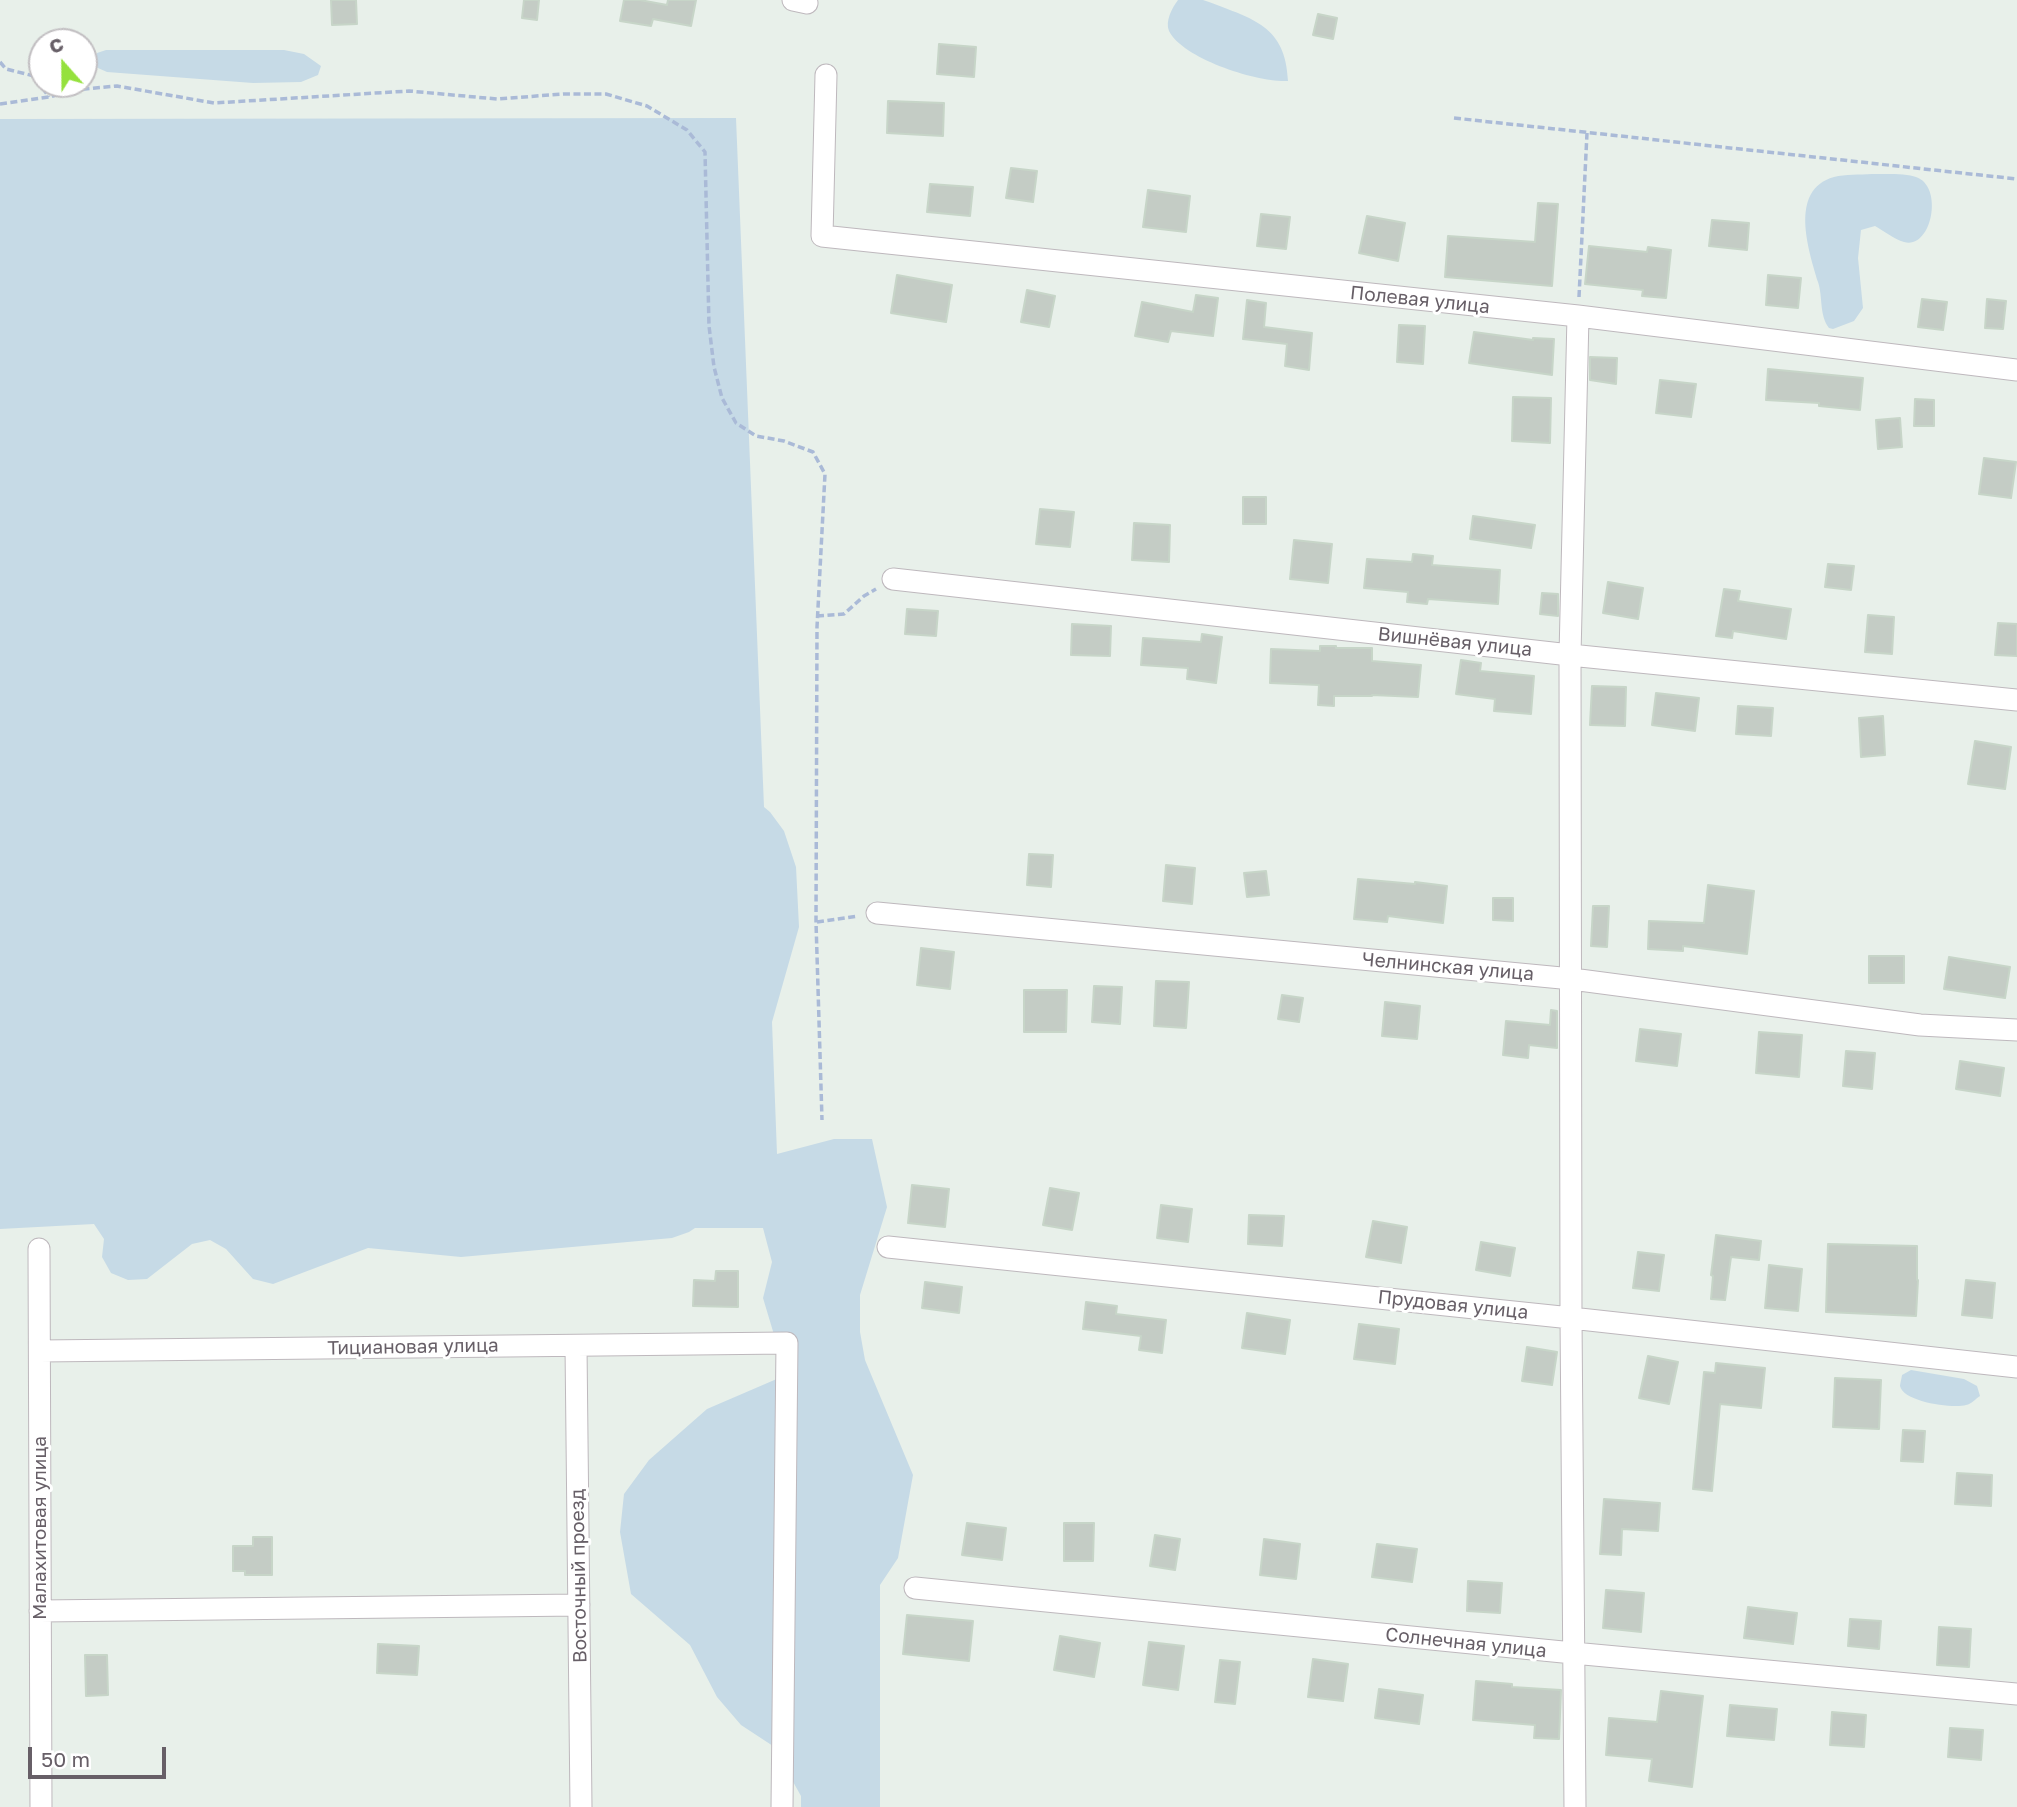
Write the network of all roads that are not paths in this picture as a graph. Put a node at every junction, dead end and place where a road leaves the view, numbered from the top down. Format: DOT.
graph roads {
  1 [pos="826,75"];
  2 [pos="1578,316"];
  3 [pos="2017,370"];
  4 [pos="893,579"];
  5 [pos="1570,656"];
  6 [pos="2017,700"];
  7 [pos="877,913"];
  8 [pos="1572,979"];
  9 [pos="2017,1030"];
  10 [pos="888,1247"];
  11 [pos="39,1249"];
  12 [pos="1571,1318"];
  13 [pos="576,1346"];
  14 [pos="40,1351"];
  15 [pos="2017,1367"];
  16 [pos="915,1588"];
  17 [pos="579,1605"];
  18 [pos="40,1611"];
  19 [pos="1573,1653"];
  20 [pos="2017,1694"];
  21 [pos="41,1807"];
  22 [pos="581,1807"];
  23 [pos="782,1807"];
  24 [pos="1575,1807"];
  1 -- 2 [label="street, Полевая улица"];
  2 -- 3 [label="street, Полевая улица"];
  2 -- 5 [label="street"];
  4 -- 5 [label="street, Вишнёвая улица"];
  5 -- 6 [label="street, Вишнёвая улица"];
  5 -- 8 [label="street"];
  7 -- 8 [label="street, Челнинская улица"];
  8 -- 9 [label="street, Челнинская улица"];
  8 -- 12 [label="street"];
  10 -- 12 [label="street, Прудовая улица"];
  11 -- 14 [label="street, Малахитовая улица"];
  12 -- 15 [label="street, Прудовая улица"];
  12 -- 19 [label="street"];
  13 -- 14 [label="street, Тициановая улица"];
  13 -- 17 [label="street, Восточный проезд"];
  13 -- 23 [label="street, Тициановая улица"];
  14 -- 18 [label="street, Малахитовая улица"];
  16 -- 19 [label="street, Солнечная улица"];
  17 -- 18 [label="street"];
  17 -- 22 [label="street, Восточный проезд"];
  18 -- 21 [label="street, Малахитовая улица"];
  19 -- 20 [label="street, Солнечная улица"];
  19 -- 24 [label="street"];
}
